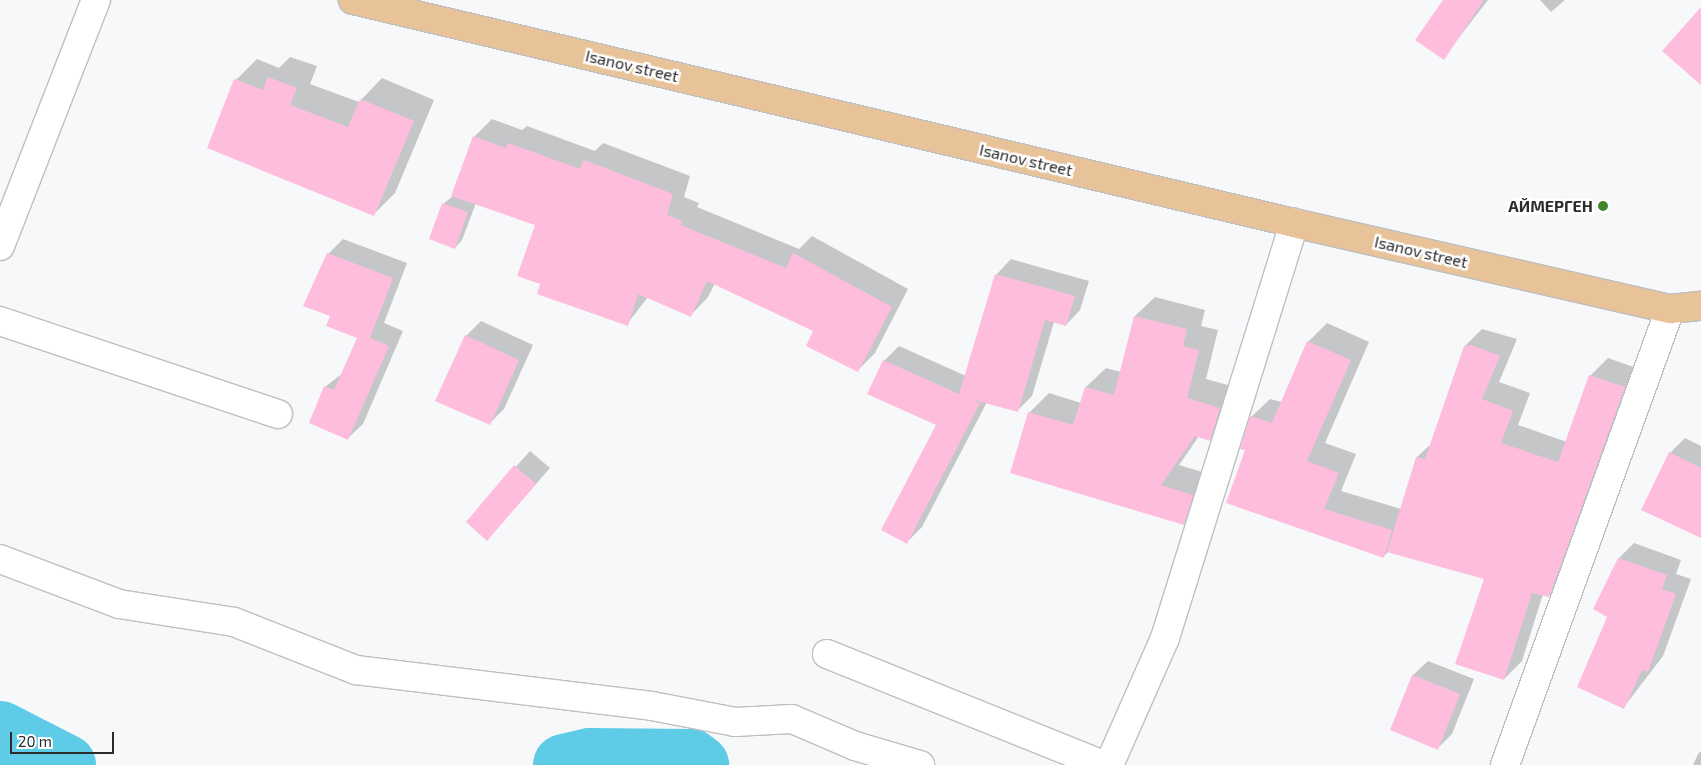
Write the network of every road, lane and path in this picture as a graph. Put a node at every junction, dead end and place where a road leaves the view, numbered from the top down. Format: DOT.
graph roads {
  1 [pos="96,0"];
  2 [pos="353,0"];
  3 [pos="1294,223"];
  4 [pos="2,238"];
  5 [pos="1701,306"];
  6 [pos="1670,309"];
  7 [pos="0,321"];
  8 [pos="278,414"];
  9 [pos="0,559"];
  10 [pos="827,654"];
  11 [pos="920,765"];
  12 [pos="1104,765"];
  13 [pos="1109,765"];
  14 [pos="1505,765"];
  1 -- 4 [label="street"];
  2 -- 3 [label="main road, Isanov street"];
  3 -- 6 [label="main road, Isanov street"];
  3 -- 13 [label="street"];
  5 -- 6 [label="main road, Isanov street"];
  6 -- 14 [label="street"];
  7 -- 8 [label="street"];
  9 -- 11 [label="street"];
  10 -- 12 [label="street"];
}
